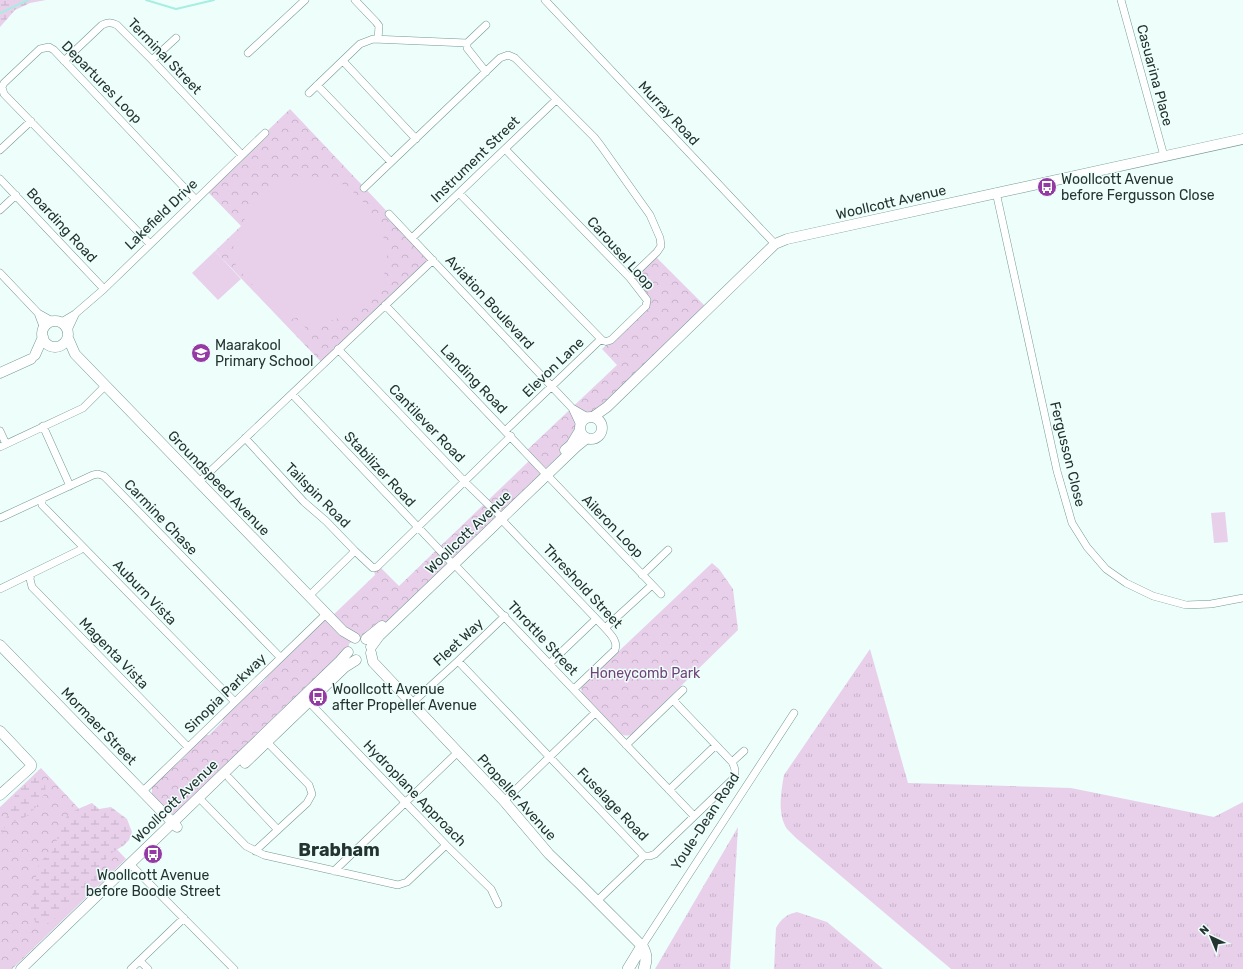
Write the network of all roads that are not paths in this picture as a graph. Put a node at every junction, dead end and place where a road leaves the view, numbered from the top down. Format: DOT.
graph roads {
  1 [pos="305,0"];
  2 [pos="355,0"];
  3 [pos="545,0"];
  4 [pos="1121,0"];
  5 [pos="486,25"];
  6 [pos="176,38"];
  7 [pos="378,39"];
  8 [pos="467,42"];
  9 [pos="248,53"];
  10 [pos="152,60"];
  11 [pos="64,61"];
  12 [pos="342,62"];
  13 [pos="486,72"];
  14 [pos="317,85"];
  15 [pos="309,93"];
  16 [pos="556,100"];
  17 [pos="31,121"];
  18 [pos="265,133"];
  19 [pos="416,139"];
  20 [pos="1243,139"];
  21 [pos="506,149"];
  22 [pos="0,150"];
  23 [pos="242,155"];
  24 [pos="1164,156"];
  25 [pos="391,162"];
  26 [pos="0,179"];
  27 [pos="364,188"];
  28 [pos="996,192"];
  29 [pos="459,193"];
  30 [pos="16,195"];
  31 [pos="196,200"];
  32 [pos="0,210"];
  33 [pos="389,214"];
  34 [pos="412,238"];
  35 [pos="150,244"];
  36 [pos="775,244"];
  37 [pos="433,260"];
  38 [pos="0,273"];
  39 [pos="630,278"];
  40 [pos="104,289"];
  41 [pos="385,305"];
  42 [pos="38,313"];
  43 [pos="75,314"];
  44 [pos="57,322"];
  45 [pos="43,333"];
  46 [pos="68,334"];
  47 [pos="601,339"];
  48 [pos="54,346"];
  49 [pos="338,349"];
  50 [pos="75,354"];
  51 [pos="33,357"];
  52 [pos="1,371"];
  53 [pos="106,386"];
  54 [pos="552,386"];
  55 [pos="292,394"];
  56 [pos="572,408"];
  57 [pos="595,419"];
  58 [pos="43,426"];
  59 [pos="580,428"];
  60 [pos="0,431"];
  61 [pos="508,434"];
  62 [pos="245,438"];
  63 [pos="587,438"];
  64 [pos="3,445"];
  65 [pos="545,473"];
  66 [pos="464,481"];
  67 [pos="198,482"];
  68 [pos="70,486"];
  69 [pos="42,499"];
  70 [pos="500,517"];
  71 [pos="0,518"];
  72 [pos="417,527"];
  73 [pos="83,547"];
  74 [pos="668,550"];
  75 [pos="355,551"];
  76 [pos="452,563"];
  77 [pos="373,568"];
  78 [pos="31,574"];
  79 [pos="642,575"];
  80 [pos="652,585"];
  81 [pos="0,589"];
  82 [pos="661,594"];
  83 [pos="308,596"];
  84 [pos="1243,598"];
  85 [pos="326,614"];
  86 [pos="505,616"];
  87 [pos="596,619"];
  88 [pos="606,628"];
  89 [pos="0,645"];
  90 [pos="351,645"];
  91 [pos="367,653"];
  92 [pos="280,657"];
  93 [pos="458,661"];
  94 [pos="550,664"];
  95 [pos="574,689"];
  96 [pos="683,690"];
  97 [pos="673,700"];
  98 [pos="234,701"];
  99 [pos="309,702"];
  100 [pos="412,703"];
  101 [pos="595,713"];
  102 [pos="794,713"];
  103 [pos="0,730"];
  104 [pos="267,742"];
  105 [pos="626,745"];
  106 [pos="716,745"];
  107 [pos="188,747"];
  108 [pos="744,751"];
  109 [pos="458,752"];
  110 [pos="550,757"];
  111 [pos="732,762"];
  112 [pos="229,778"];
  113 [pos="670,790"];
  114 [pos="143,791"];
  115 [pos="0,795"];
  116 [pos="504,801"];
  117 [pos="203,802"];
  118 [pos="406,802"];
  119 [pos="694,816"];
  120 [pos="175,825"];
  121 [pos="278,830"];
  122 [pos="446,844"];
  123 [pos="255,850"];
  124 [pos="644,856"];
  125 [pos="133,866"];
  126 [pos="334,871"];
  127 [pos="597,901"];
  128 [pos="498,904"];
  129 [pos="184,918"];
  130 [pos="642,946"];
  131 [pos="140,961"];
  132 [pos="21,969"];
  133 [pos="30,969"];
  134 [pos="131,969"];
  135 [pos="148,969"];
  136 [pos="234,969"];
  137 [pos="628,969"];
  138 [pos="644,969"];
  1 -- 9 [label="street"];
  2 -- 7 [label="street"];
  3 -- 36 [label="street, Murray Road"];
  4 -- 24 [label="street, Casuarina Place"];
  5 -- 8 [label="street"];
  6 -- 10 [label="street"];
  7 -- 8 [label="street"];
  7 -- 12 [label="street"];
  8 -- 13 [label="street"];
  10 -- 11 [label="street, Terminal Street"];
  10 -- 23 [label="street, Terminal Street"];
  11 -- 17 [label="street, Departures Loop"];
  11 -- 31 [label="street, Departures Loop"];
  12 -- 14 [label="street"];
  12 -- 19 [label="street"];
  13 -- 16 [label="street"];
  13 -- 19 [label="street"];
  14 -- 15 [label="street"];
  14 -- 25 [label="street"];
  16 -- 21 [label="street, Instrument Street"];
  16 -- 39 [label="street"];
  17 -- 22 [label="street"];
  17 -- 35 [label="street, Departures Loop"];
  18 -- 23 [label="street, Lakefield Drive"];
  19 -- 25 [label="street"];
  20 -- 24 [label="street, Woollcott Avenue"];
  21 -- 29 [label="street, Instrument Street"];
  21 -- 39 [label="street, Carousel Loop"];
  23 -- 31 [label="street, Lakefield Drive"];
  24 -- 28 [label="street, Woollcott Avenue"];
  25 -- 27 [label="street"];
  26 -- 30 [label="street, Boarding Road"];
  28 -- 36 [label="street, Woollcott Avenue"];
  28 -- 84 [label="street, Fergusson Close"];
  29 -- 34 [label="street, Instrument Street"];
  29 -- 47 [label="street"];
  30 -- 32 [label="street"];
  30 -- 40 [label="street, Boarding Road"];
  31 -- 35 [label="street, Lakefield Drive"];
  33 -- 34 [label="street, Aviation Boulevard"];
  34 -- 37 [label="street, Aviation Boulevard"];
  35 -- 40 [label="street, Lakefield Drive"];
  36 -- 57 [label="street, Woollcott Avenue"];
  37 -- 41 [label="street"];
  37 -- 54 [label="street, Aviation Boulevard"];
  38 -- 42 [label="street"];
  39 -- 47 [label="street, Carousel Loop"];
  40 -- 43 [label="street, Lakefield Drive"];
  41 -- 49 [label="street"];
  41 -- 61 [label="street, Landing Road"];
  42 -- 44 [label="street"];
  42 -- 45 [label="street"];
  43 -- 44 [label="street, Lakefield Drive"];
  43 -- 46 [label="street, Lakefield Drive"];
  44 -- 45 [label="street"];
  44 -- 46 [label="street"];
  45 -- 48 [label="street"];
  45 -- 51 [label="street"];
  46 -- 48 [label="street"];
  46 -- 50 [label="street, Groundspeed Avenue"];
  47 -- 54 [label="street, Elevon Lane"];
  48 -- 50 [label="street, Groundspeed Avenue"];
  48 -- 51 [label="street"];
  49 -- 55 [label="street"];
  49 -- 66 [label="street, Cantilever Road"];
  50 -- 53 [label="street, Groundspeed Avenue"];
  51 -- 52 [label="street"];
  53 -- 58 [label="street"];
  53 -- 67 [label="street, Groundspeed Avenue"];
  54 -- 56 [label="street, Aviation Boulevard"];
  54 -- 61 [label="street, Elevon Lane"];
  55 -- 62 [label="street"];
  55 -- 72 [label="street, Stabilizer Road"];
  56 -- 57 [label="street, Aviation Boulevard"];
  56 -- 59 [label="street, Aviation Boulevard"];
  57 -- 59 [label="street, Woollcott Avenue"];
  57 -- 63 [label="street, Woollcott Avenue"];
  58 -- 64 [label="street"];
  58 -- 68 [label="street"];
  59 -- 63 [label="street"];
  59 -- 65 [label="street, Woollcott Avenue"];
  60 -- 64 [label="street"];
  61 -- 65 [label="street, Landing Road"];
  61 -- 66 [label="street, Elevon Lane"];
  62 -- 67 [label="street"];
  62 -- 75 [label="street, Tailspin Road"];
  63 -- 65 [label="street, Woollcott Avenue"];
  65 -- 70 [label="street, Woollcott Avenue"];
  65 -- 79 [label="street, Aileron Loop"];
  66 -- 70 [label="street, Cantilever Road"];
  66 -- 72 [label="street, Elevon Lane"];
  67 -- 83 [label="street, Groundspeed Avenue"];
  68 -- 69 [label="street, Carmine Chase"];
  68 -- 92 [label="street, Carmine Chase"];
  69 -- 71 [label="street, Carmine Chase"];
  69 -- 73 [label="street, Auburn Vista"];
  70 -- 76 [label="street, Woollcott Avenue"];
  70 -- 87 [label="street, Threshold Street"];
  72 -- 76 [label="street, Stabilizer Road"];
  72 -- 77 [label="street, Elevon Lane"];
  73 -- 78 [label="street"];
  73 -- 98 [label="street, Auburn Vista"];
  74 -- 79 [label="street"];
  75 -- 77 [label="street, Tailspin Road"];
  75 -- 83 [label="street"];
  76 -- 86 [label="street, Throttle Street"];
  76 -- 91 [label="street, Woollcott Avenue"];
  78 -- 81 [label="street"];
  78 -- 107 [label="street, Magenta Vista"];
  79 -- 80 [label="street, Aileron Loop"];
  80 -- 82 [label="street, Aileron Loop"];
  80 -- 88 [label="street"];
  83 -- 85 [label="street, Groundspeed Avenue"];
  85 -- 90 [label="street, Groundspeed Avenue"];
  85 -- 92 [label="street, Sinopia Parkway"];
  86 -- 93 [label="street, Fleet Way"];
  86 -- 94 [label="street, Throttle Street"];
  87 -- 88 [label="street, Threshold Street"];
  87 -- 94 [label="street"];
  88 -- 95 [label="street, Threshold Street"];
  89 -- 114 [label="street, Mormaer Street"];
  90 -- 91 [label="street"];
  90 -- 91 [label="street"];
  90 -- 120 [label="street, Woollcott Avenue"];
  91 -- 99 [label="street, Woollcott Avenue"];
  91 -- 100 [label="street, Propeller Avenue"];
  92 -- 98 [label="street, Sinopia Parkway"];
  93 -- 100 [label="street, Fleet Way"];
  93 -- 110 [label="street, Fuselage Road"];
  94 -- 95 [label="street, Throttle Street"];
  95 -- 101 [label="street, Throttle Street"];
  96 -- 97 [label="street"];
  97 -- 105 [label="street"];
  97 -- 106 [label="street"];
  98 -- 107 [label="street, Sinopia Parkway"];
  99 -- 104 [label="street, Woollcott Avenue"];
  99 -- 118 [label="street, Hydroplane Approach"];
  100 -- 109 [label="street, Propeller Avenue"];
  101 -- 105 [label="street, Throttle Street"];
  101 -- 110 [label="street"];
  102 -- 130 [label="street, Youle-Dean Road"];
  103 -- 115 [label="street"];
  104 -- 112 [label="street, Woollcott Avenue"];
  104 -- 121 [label="street"];
  105 -- 113 [label="street, Throttle Street"];
  106 -- 111 [label="street"];
  106 -- 113 [label="street"];
  107 -- 114 [label="street, Sinopia Parkway"];
  108 -- 111 [label="street"];
  109 -- 116 [label="street, Propeller Avenue"];
  109 -- 118 [label="street"];
  110 -- 116 [label="street"];
  110 -- 124 [label="street, Fuselage Road"];
  111 -- 119 [label="street, Fuselage Road"];
  112 -- 117 [label="street, Woollcott Avenue"];
  112 -- 121 [label="street"];
  113 -- 119 [label="street, Throttle Street"];
  114 -- 120 [label="street, Mormaer Street"];
  116 -- 127 [label="street, Propeller Avenue"];
  117 -- 120 [label="street, Woollcott Avenue"];
  117 -- 123 [label="street"];
  118 -- 122 [label="street, Hydroplane Approach"];
  118 -- 126 [label="street"];
  119 -- 124 [label="street, Fuselage Road"];
  120 -- 125 [label="street, Woollcott Avenue"];
  121 -- 123 [label="street"];
  122 -- 126 [label="street"];
  122 -- 128 [label="street, Hydroplane Approach"];
  123 -- 126 [label="street"];
  124 -- 127 [label="street"];
  125 -- 129 [label="street"];
  125 -- 132 [label="street, Woollcott Avenue"];
  125 -- 133 [label="street, Woollcott Avenue"];
  127 -- 130 [label="street, Propeller Avenue"];
  129 -- 131 [label="street"];
  129 -- 136 [label="street"];
  130 -- 137 [label="main road, Youle-Dean Road"];
  130 -- 138 [label="main road"];
  131 -- 134 [label="street"];
  131 -- 135 [label="street"];
}
